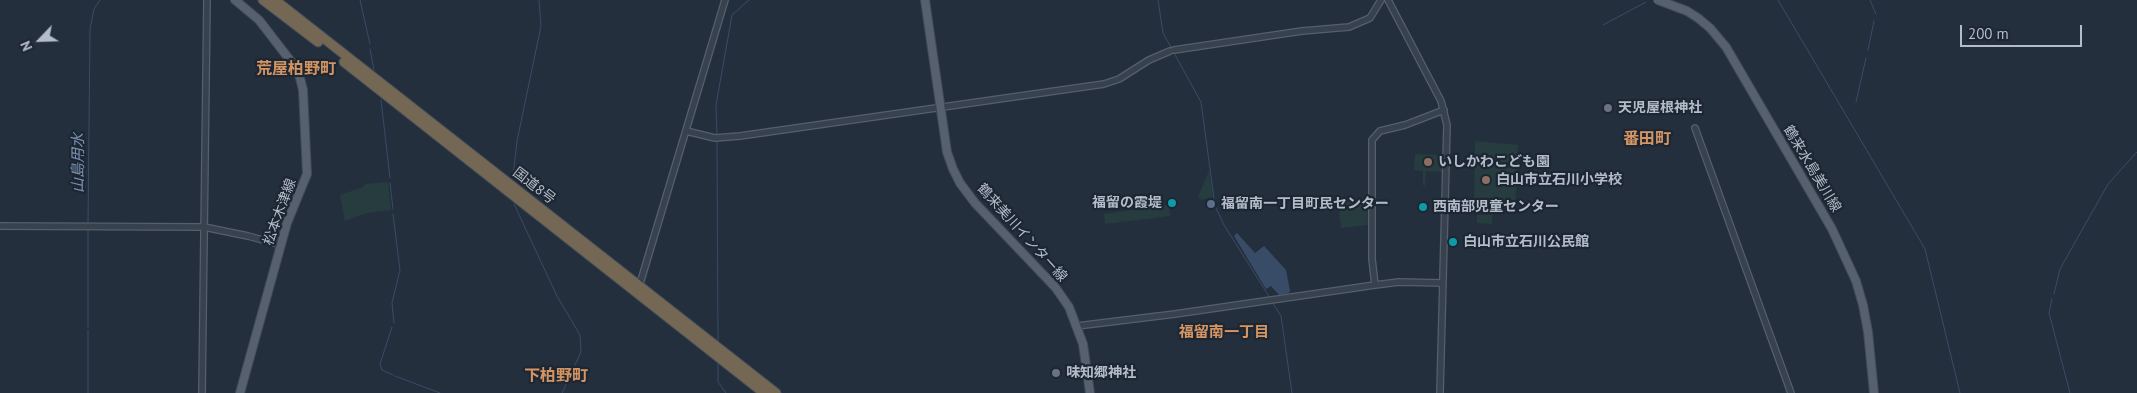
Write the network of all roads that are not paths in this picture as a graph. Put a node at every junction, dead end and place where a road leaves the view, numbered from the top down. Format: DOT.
graph roads {
  1 [pos="206,0"];
  2 [pos="236,0"];
  3 [pos="263,0"];
  4 [pos="275,0"];
  5 [pos="724,0"];
  6 [pos="925,0"];
  7 [pos="1381,0"];
  8 [pos="1388,0"];
  9 [pos="1658,0"];
  10 [pos="940,108"];
  11 [pos="1444,110"];
  12 [pos="1695,128"];
  13 [pos="686,131"];
  14 [pos="0,226"];
  15 [pos="204,227"];
  16 [pos="281,246"];
  17 [pos="1443,283"];
  18 [pos="1375,285"];
  19 [pos="638,290"];
  20 [pos="1077,326"];
  21 [pos="725,358"];
  22 [pos="202,393"];
  23 [pos="240,393"];
  24 [pos="764,393"];
  25 [pos="776,393"];
  26 [pos="1090,393"];
  27 [pos="1440,393"];
  28 [pos="1791,393"];
  29 [pos="1874,393"];
  1 -- 15 [label="street"];
  2 -- 16 [label="main road, 松本木津線"];
  3 -- 19 [label="highway, 国道8号"];
  4 -- 19 [label="highway, 国道8号"];
  5 -- 13 [label="street"];
  6 -- 10 [label="main road, 鶴来美川インター線"];
  7 -- 10 [label="street"];
  8 -- 11 [label="street"];
  9 -- 29 [label="main road, 鶴来水島美川線"];
  10 -- 13 [label="street"];
  10 -- 20 [label="main road, 鶴来美川インター線"];
  11 -- 17 [label="street"];
  11 -- 18 [label="street"];
  12 -- 28 [label="street"];
  13 -- 19 [label="street"];
  14 -- 15 [label="street"];
  15 -- 16 [label="street"];
  15 -- 22 [label="street"];
  16 -- 23 [label="main road, 松本木津線"];
  17 -- 18 [label="street"];
  17 -- 27 [label="street"];
  18 -- 20 [label="street"];
  19 -- 21 [label="highway, 国道8号"];
  20 -- 26 [label="main road, 鶴来美川インター線"];
  21 -- 24 [label="highway, 国道8号"];
  21 -- 25 [label="highway, 国道8号"];
}
